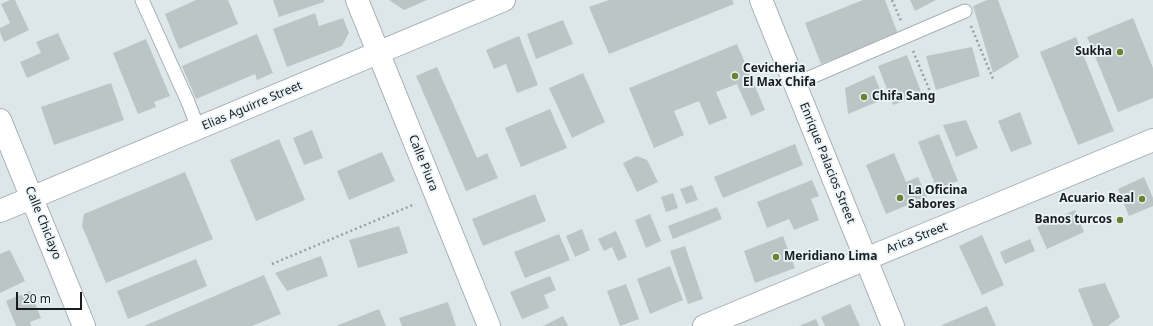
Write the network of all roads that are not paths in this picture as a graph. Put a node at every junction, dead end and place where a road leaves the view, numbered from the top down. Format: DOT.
graph roads {
  1 [pos="142,0"];
  2 [pos="357,0"];
  3 [pos="504,0"];
  4 [pos="761,0"];
  5 [pos="965,11"];
  6 [pos="379,53"];
  7 [pos="795,84"];
  8 [pos="0,120"];
  9 [pos="198,128"];
  10 [pos="1153,140"];
  11 [pos="33,197"];
  12 [pos="0,211"];
  13 [pos="866,259"];
  14 [pos="82,325"];
  15 [pos="489,326"];
  16 [pos="704,326"];
  17 [pos="893,326"];
  1 -- 9 [label="lane"];
  2 -- 6 [label="street, Calle Piura"];
  3 -- 6 [label="street, Elias Aguirre Street"];
  4 -- 7 [label="street, Enrique Palacios Street"];
  5 -- 7 [label="lane"];
  6 -- 9 [label="street, Elias Aguirre Street"];
  6 -- 15 [label="street, Calle Piura"];
  7 -- 13 [label="street, Enrique Palacios Street"];
  8 -- 11 [label="street, Calle Chiclayo"];
  9 -- 11 [label="street, Elias Aguirre Street"];
  10 -- 13 [label="street, Arica Street"];
  11 -- 12 [label="street, Elias Aguirre Street"];
  11 -- 14 [label="street, Calle Chiclayo"];
  13 -- 16 [label="street, Arica Street"];
  13 -- 17 [label="street, Enrique Palacios Street"];
}
